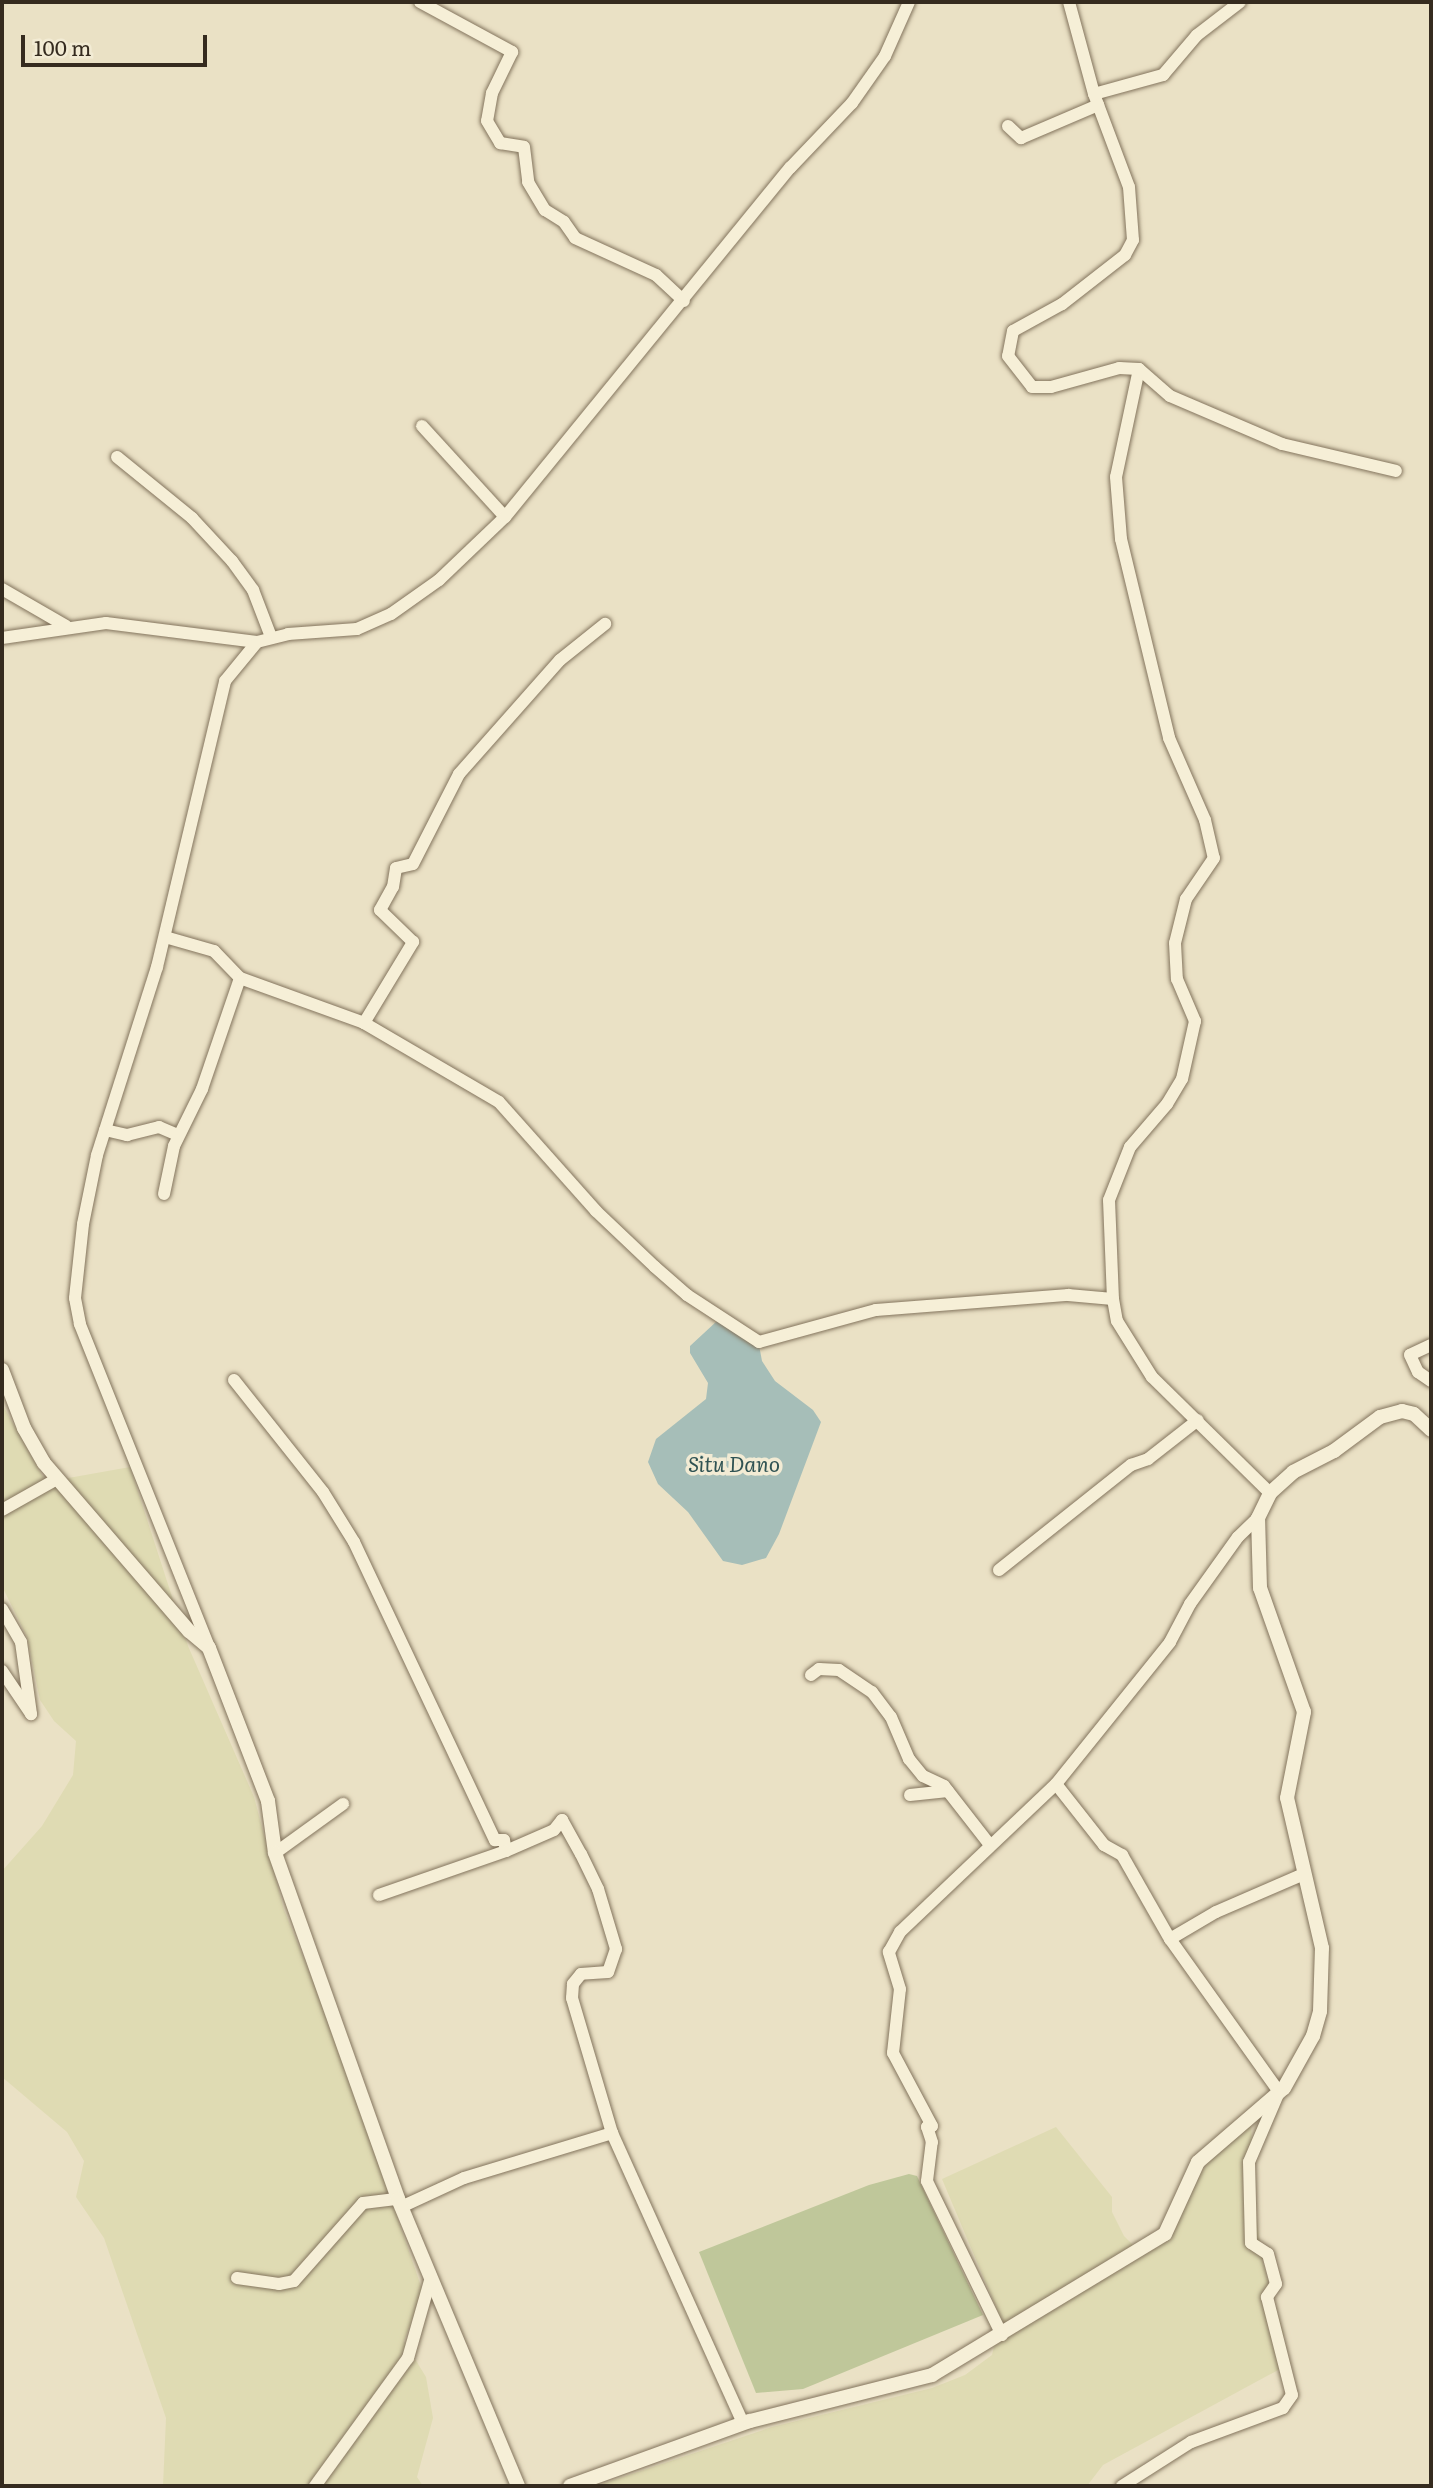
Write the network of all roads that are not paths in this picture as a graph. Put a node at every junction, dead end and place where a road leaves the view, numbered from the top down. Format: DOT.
graph roads {
  1 [pos="420,2"];
  2 [pos="909,2"];
  3 [pos="1069,2"];
  4 [pos="1240,2"];
  5 [pos="1096,99"];
  6 [pos="1008,126"];
  7 [pos="684,301"];
  8 [pos="1139,369"];
  9 [pos="422,426"];
  10 [pos="117,457"];
  11 [pos="1396,471"];
  12 [pos="505,517"];
  13 [pos="2,589"];
  14 [pos="605,624"];
  15 [pos="66,626"];
  16 [pos="2,638"];
  17 [pos="271,638"];
  18 [pos="257,642"];
  19 [pos="165,937"];
  20 [pos="240,978"];
  21 [pos="364,1023"];
  22 [pos="104,1130"];
  23 [pos="178,1135"];
  24 [pos="164,1194"];
  25 [pos="1113,1299"];
  26 [pos="1431,1345"];
  27 [pos="2,1370"];
  28 [pos="234,1380"];
  29 [pos="1431,1381"];
  30 [pos="1198,1420"];
  31 [pos="1431,1430"];
  32 [pos="57,1479"];
  33 [pos="1270,1493"];
  34 [pos="2,1510"];
  35 [pos="1258,1518"];
  36 [pos="999,1570"];
  37 [pos="2,1609"];
  38 [pos="209,1648"];
  39 [pos="2,1671"];
  40 [pos="811,1675"];
  41 [pos="1056,1784"];
  42 [pos="948,1791"];
  43 [pos="910,1795"];
  44 [pos="343,1804"];
  45 [pos="990,1845"];
  46 [pos="506,1851"];
  47 [pos="275,1853"];
  48 [pos="1304,1874"];
  49 [pos="379,1895"];
  50 [pos="1170,1939"];
  51 [pos="1279,2092"];
  52 [pos="612,2133"];
  53 [pos="400,2203"];
  54 [pos="431,2277"];
  55 [pos="237,2278"];
  56 [pos="1002,2335"];
  57 [pos="743,2423"];
  58 [pos="315,2486"];
  59 [pos="518,2486"];
  60 [pos="570,2486"];
  61 [pos="1122,2486"];
  1 -- 7 [label="street"];
  2 -- 7 [label="street"];
  3 -- 5 [label="street"];
  4 -- 5 [label="street"];
  5 -- 6 [label="street"];
  5 -- 8 [label="street"];
  7 -- 12 [label="street"];
  8 -- 11 [label="street"];
  8 -- 25 [label="street"];
  9 -- 12 [label="street"];
  10 -- 17 [label="street"];
  12 -- 17 [label="street"];
  13 -- 15 [label="street"];
  14 -- 21 [label="street"];
  15 -- 16 [label="street"];
  15 -- 18 [label="street"];
  17 -- 18 [label="street"];
  18 -- 19 [label="street"];
  19 -- 20 [label="street"];
  19 -- 22 [label="street"];
  20 -- 21 [label="street"];
  20 -- 23 [label="street"];
  21 -- 25 [label="street"];
  22 -- 23 [label="street"];
  22 -- 38 [label="street"];
  23 -- 24 [label="street"];
  25 -- 30 [label="street"];
  26 -- 29 [label="street"];
  27 -- 32 [label="street"];
  28 -- 46 [label="street"];
  30 -- 33 [label="street"];
  30 -- 36 [label="street"];
  31 -- 33 [label="street"];
  32 -- 34 [label="street"];
  32 -- 38 [label="street"];
  33 -- 35 [label="street"];
  35 -- 41 [label="street"];
  35 -- 48 [label="street"];
  37 -- 39 [label="street"];
  38 -- 47 [label="street"];
  40 -- 42 [label="street"];
  41 -- 45 [label="street"];
  41 -- 50 [label="street"];
  42 -- 43 [label="street"];
  42 -- 45 [label="street"];
  44 -- 47 [label="street"];
  45 -- 56 [label="street"];
  46 -- 49 [label="street"];
  46 -- 52 [label="street"];
  47 -- 53 [label="street"];
  48 -- 50 [label="street"];
  48 -- 51 [label="street"];
  50 -- 51 [label="street"];
  51 -- 56 [label="street"];
  51 -- 61 [label="street"];
  52 -- 53 [label="street"];
  52 -- 57 [label="street"];
  53 -- 54 [label="street"];
  53 -- 55 [label="street"];
  54 -- 58 [label="street"];
  54 -- 59 [label="street"];
  56 -- 57 [label="street"];
  57 -- 60 [label="street"];
}
